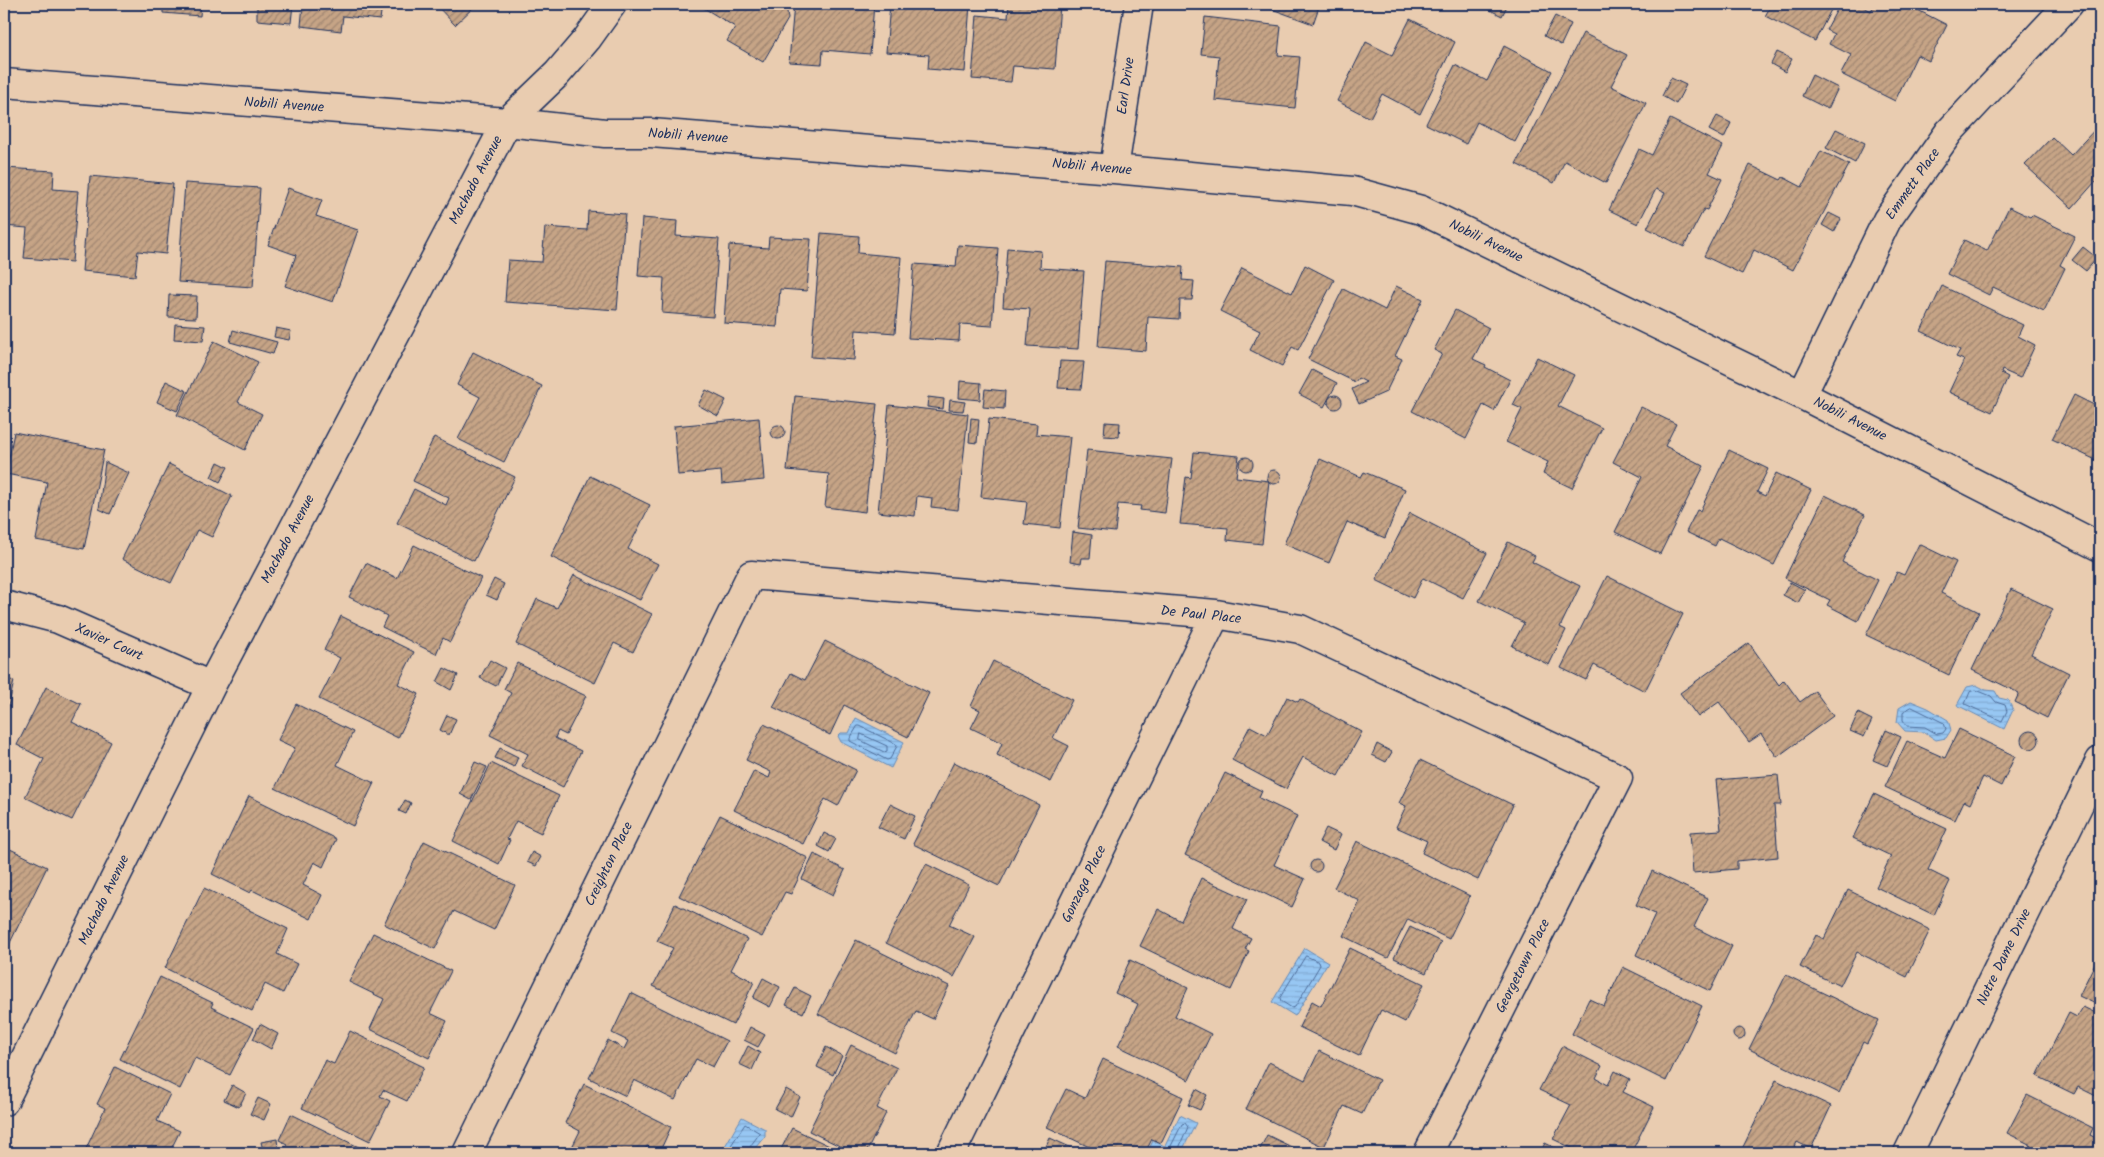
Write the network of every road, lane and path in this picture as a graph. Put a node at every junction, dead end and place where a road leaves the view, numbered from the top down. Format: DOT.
graph roads {
  1 [pos="612,4"];
  2 [pos="1139,4"];
  3 [pos="2069,4"];
  4 [pos="4,83"];
  5 [pos="507,122"];
  6 [pos="1114,169"];
  7 [pos="1802,395"];
  8 [pos="2100,547"];
  9 [pos="751,576"];
  10 [pos="4,605"];
  11 [pos="1216,614"];
  12 [pos="211,686"];
  13 [pos="2100,761"];
  14 [pos="1618,778"];
  15 [pos="10,1073"];
  16 [pos="4,1101"];
  17 [pos="467,1153"];
  18 [pos="951,1153"];
  19 [pos="1428,1153"];
  20 [pos="1908,1153"];
  1 -- 5 [label="street, Machado Avenue"];
  2 -- 6 [label="street, Earl Drive"];
  3 -- 7 [label="street, Emmett Place"];
  4 -- 5 [label="street, Nobili Avenue"];
  5 -- 6 [label="street, Nobili Avenue"];
  5 -- 12 [label="street, Machado Avenue"];
  6 -- 7 [label="street, Nobili Avenue"];
  7 -- 8 [label="street, Nobili Avenue"];
  9 -- 11 [label="street, De Paul Place"];
  9 -- 17 [label="street, Creighton Place"];
  10 -- 12 [label="street, Xavier Court"];
  11 -- 14 [label="street, De Paul Place"];
  11 -- 18 [label="street, Gonzaga Place"];
  12 -- 15 [label="street, Machado Avenue"];
  13 -- 20 [label="street, Notre Dame Drive"];
  14 -- 19 [label="street, Georgetown Place"];
  15 -- 16 [label="street, Machado Avenue"];
}
